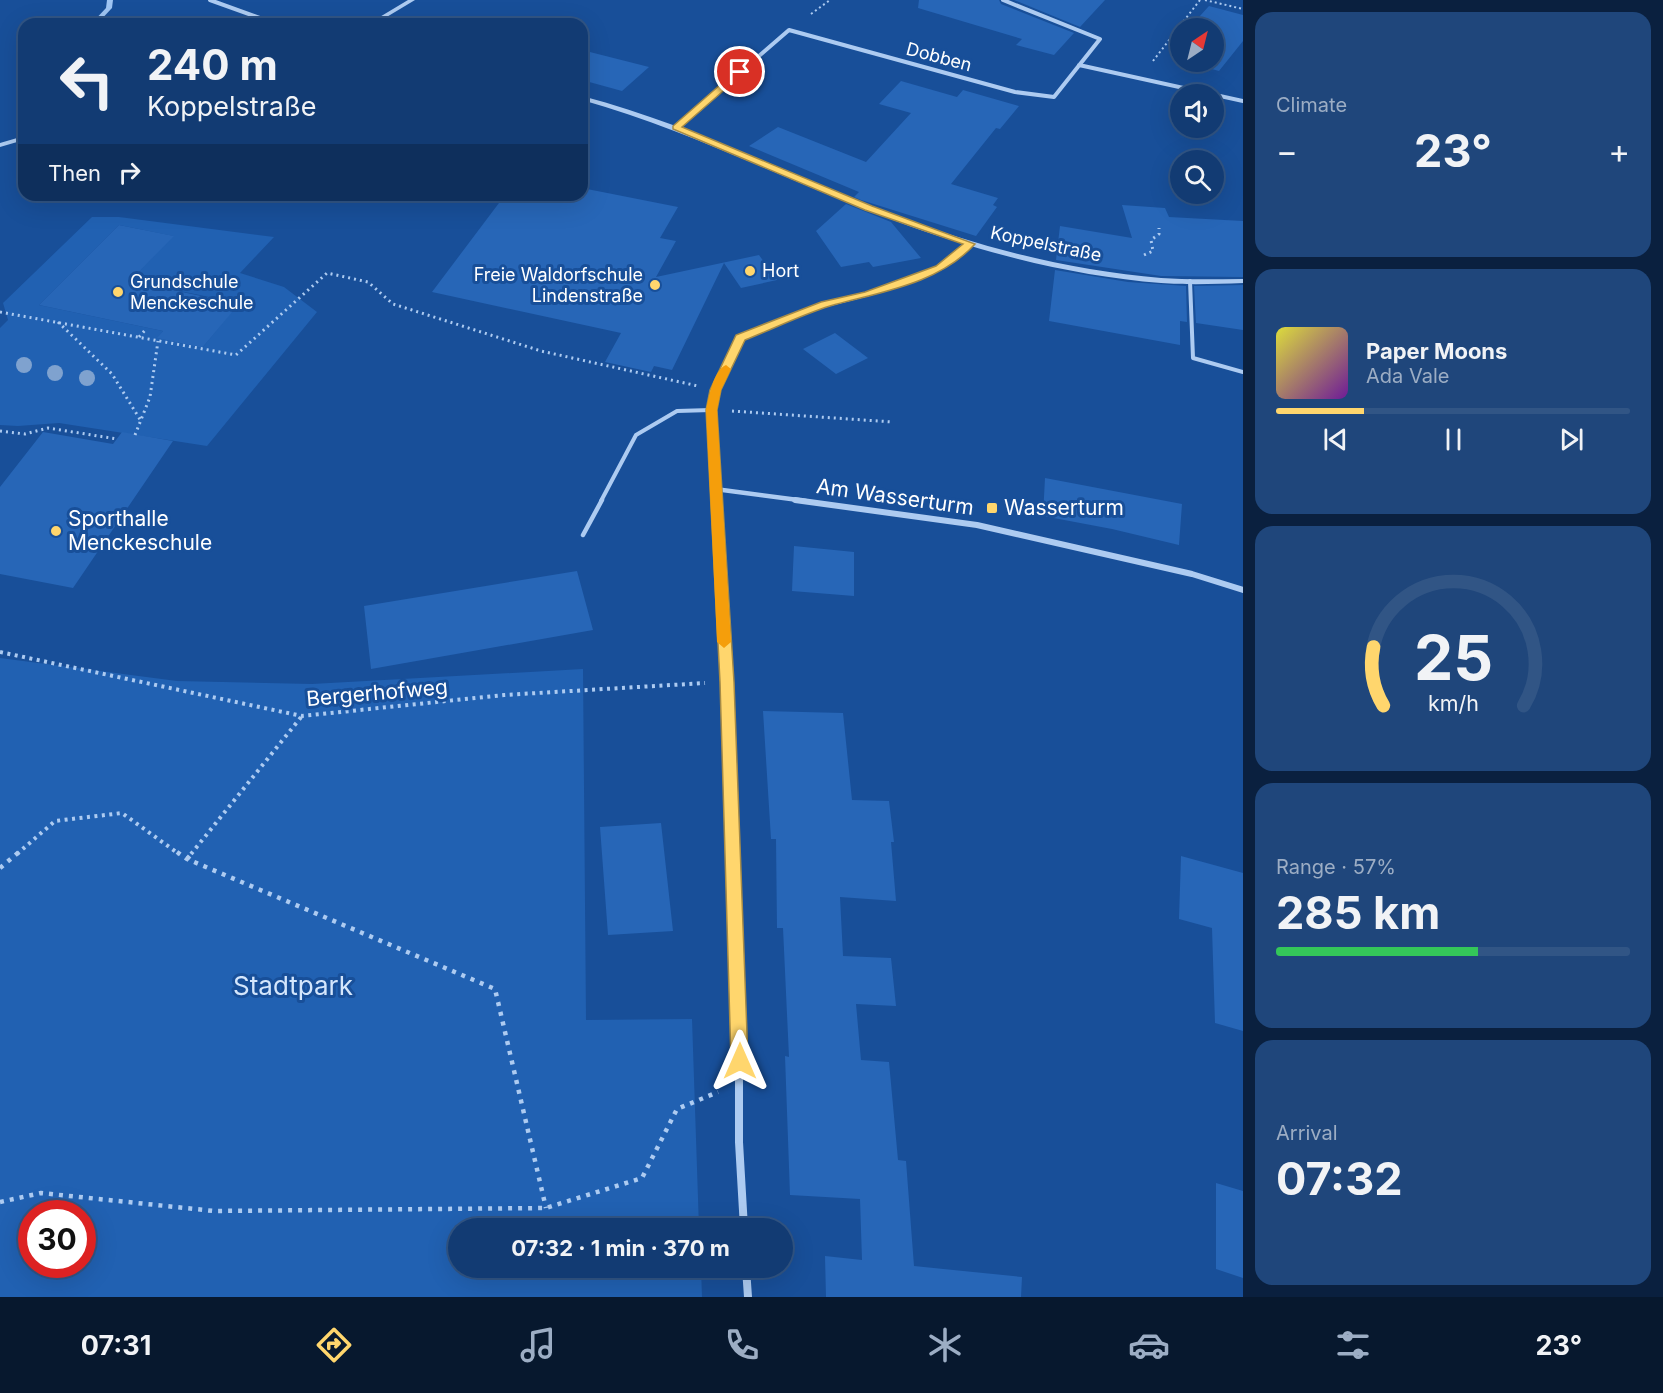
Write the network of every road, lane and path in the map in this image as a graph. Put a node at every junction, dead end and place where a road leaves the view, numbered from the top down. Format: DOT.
graph roads {
  1 [pos="210,0"];
  2 [pos="412,0"];
  3 [pos="1003,0"];
  4 [pos="1203,0"];
  5 [pos="1243,9"];
  6 [pos="260,18"];
  7 [pos="381,18"];
  8 [pos="1079,65"];
  9 [pos="1140,77"];
  10 [pos="588,100"];
  11 [pos="1243,101"];
  12 [pos="676,128"];
  13 [pos="18,140"];
  14 [pos="0,145"];
  15 [pos="1159,228"];
  16 [pos="970,244"];
  17 [pos="1144,255"];
  18 [pos="1190,281"];
  19 [pos="1243,282"];
  20 [pos="0,312"];
  21 [pos="58,321"];
  22 [pos="147,328"];
  23 [pos="139,337"];
  24 [pos="158,341"];
  25 [pos="1243,372"];
  26 [pos="716,390"];
  27 [pos="711,410"];
  28 [pos="141,421"];
  29 [pos="893,422"];
  30 [pos="0,431"];
  31 [pos="135,435"];
  32 [pos="117,440"];
  33 [pos="715,489"];
  34 [pos="583,535"];
  35 [pos="1243,590"];
  36 [pos="0,652"];
  37 [pos="727,682"];
  38 [pos="302,716"];
  39 [pos="187,859"];
  40 [pos="0,868"];
  41 [pos="740,1084"];
  42 [pos="0,1202"];
  43 [pos="546,1208"];
  44 [pos="743,1218"];
  45 [pos="747,1278"];
  46 [pos="748,1297"];
  1 -- 6 [label="street"];
  2 -- 7 [label="street"];
  3 -- 8 [label="street, Dobben"];
  4 -- 5 [label="path"];
  4 -- 9 [label="path"];
  8 -- 9 [label="street"];
  8 -- 12 [label="street, Dobben"];
  9 -- 11 [label="street"];
  10 -- 12 [label="street, Koppelstraße"];
  12 -- 16 [label="street, Koppelstraße"];
  13 -- 14 [label="street"];
  15 -- 17 [label="path"];
  16 -- 18 [label="street, Koppelstraße"];
  16 -- 26 [label="street"];
  18 -- 19 [label="street, Koppelstraße"];
  18 -- 25 [label="lane"];
  20 -- 21 [label="path"];
  21 -- 23 [label="path"];
  21 -- 28 [label="path"];
  22 -- 23 [label="path"];
  23 -- 24 [label="path"];
  24 -- 26 [label="path"];
  24 -- 28 [label="path"];
  26 -- 27 [label="street"];
  27 -- 29 [label="path"];
  27 -- 33 [label="street"];
  27 -- 34 [label="lane"];
  28 -- 31 [label="path"];
  30 -- 32 [label="path"];
  33 -- 35 [label="street, Am Wasserturm"];
  33 -- 37 [label="street"];
  36 -- 38 [label="path, Bergerhofweg"];
  37 -- 38 [label="path, Bergerhofweg"];
  37 -- 41 [label="street"];
  38 -- 39 [label="path"];
  39 -- 40 [label="path"];
  39 -- 43 [label="path"];
  41 -- 43 [label="path"];
  41 -- 44 [label="street"];
  42 -- 43 [label="path"];
  45 -- 46 [label="street"];
}
